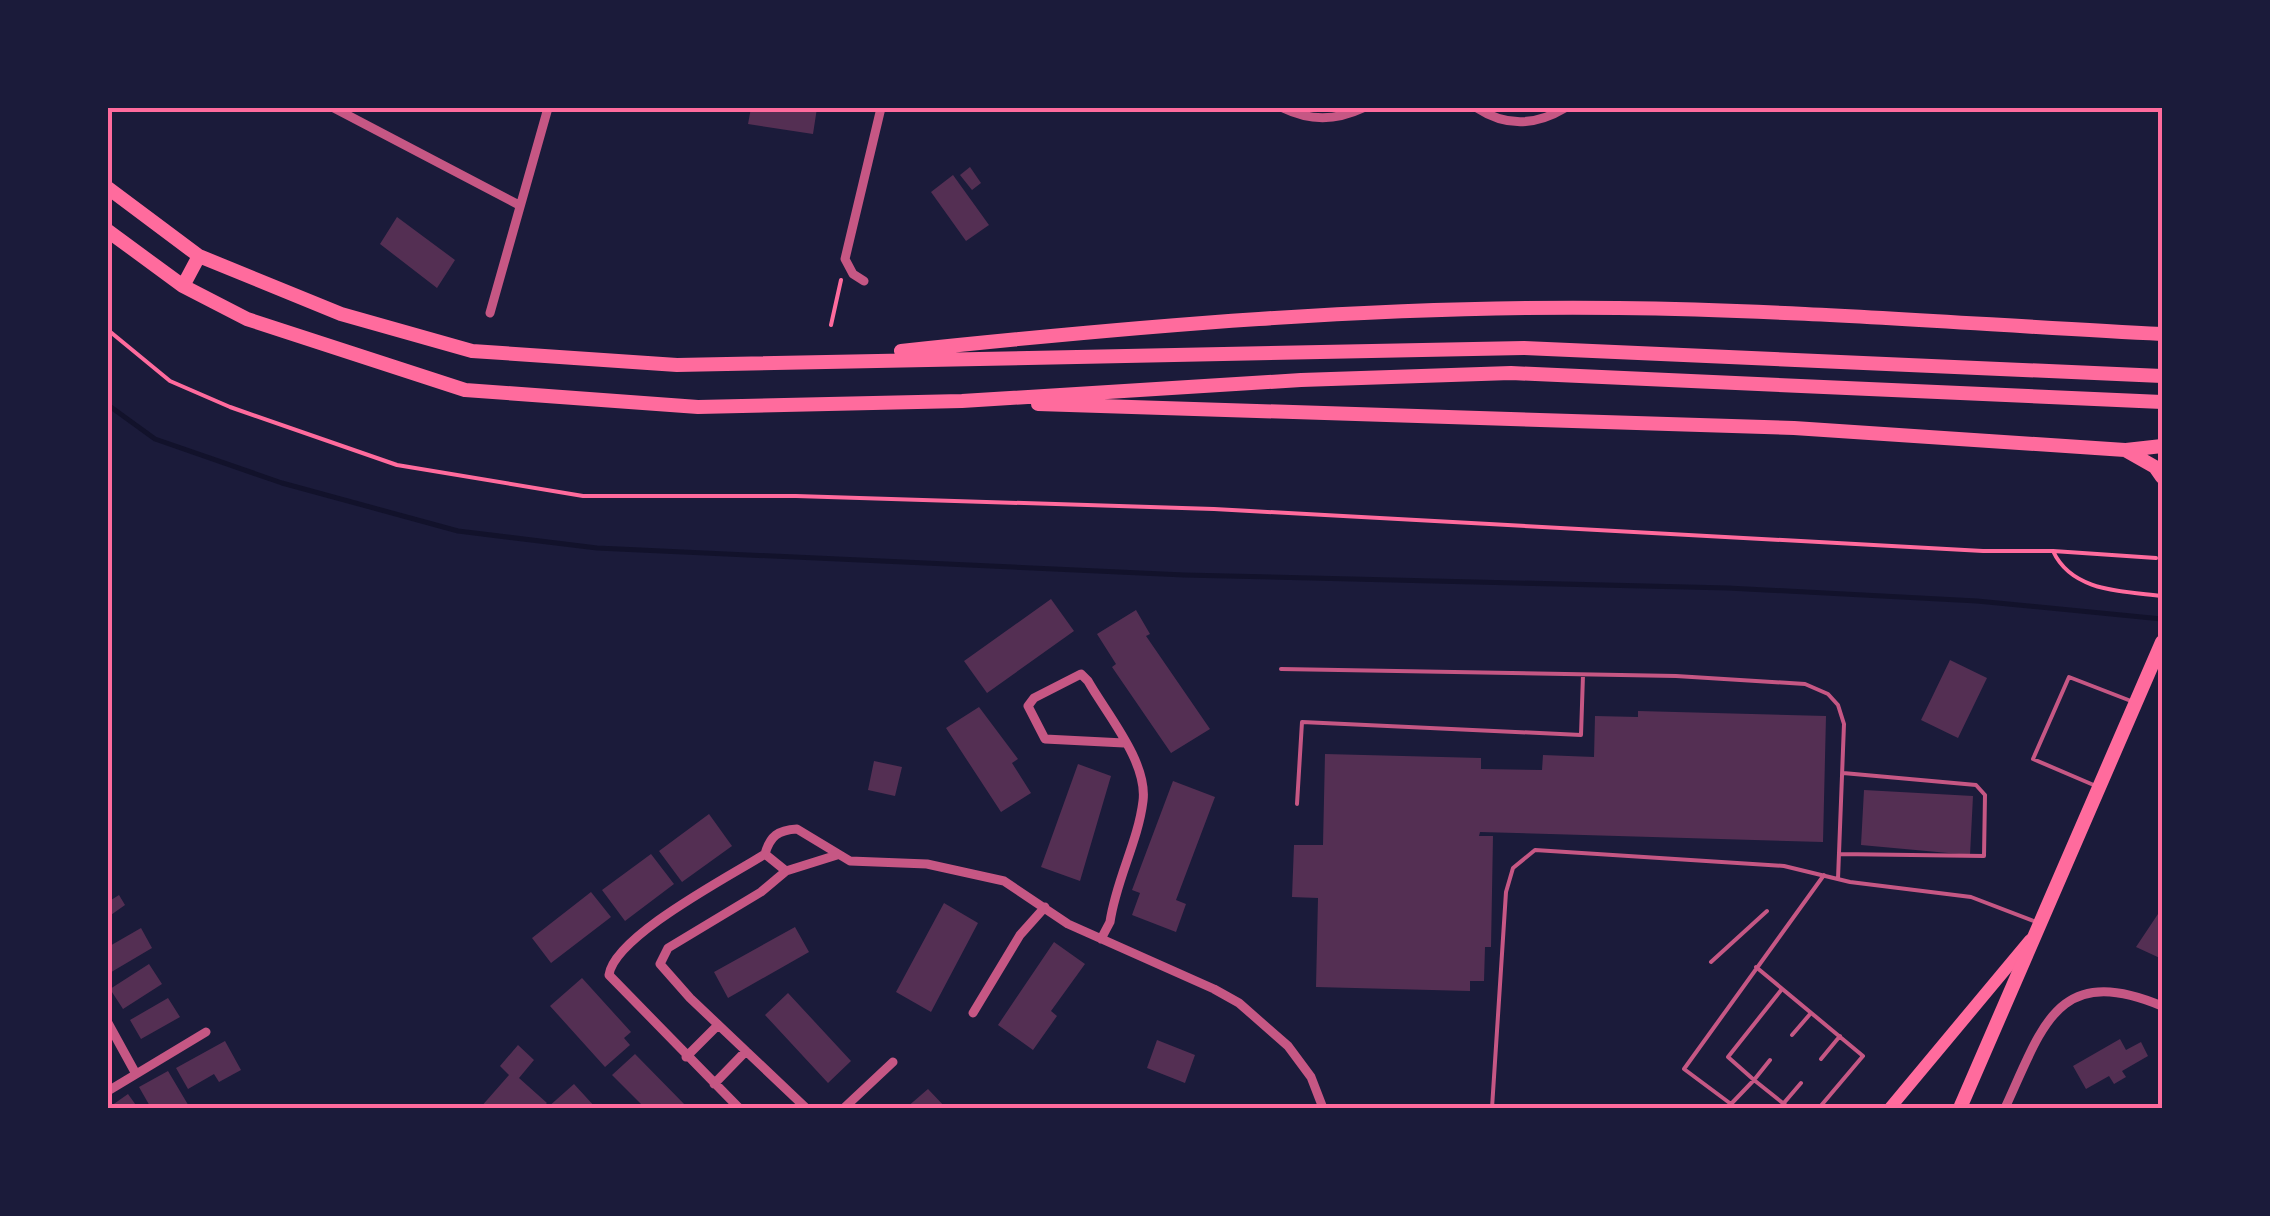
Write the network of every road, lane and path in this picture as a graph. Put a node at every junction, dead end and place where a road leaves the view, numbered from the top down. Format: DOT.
graph roads {
  1 [pos="334,108"];
  2 [pos="548,108"];
  3 [pos="881,108"];
  4 [pos="1283,108"];
  5 [pos="1363,108"];
  6 [pos="1476,108"];
  7 [pos="1564,108"];
  8 [pos="108,188"];
  9 [pos="519,205"];
  10 [pos="108,231"];
  11 [pos="200,256"];
  12 [pos="846,259"];
  13 [pos="864,281"];
  14 [pos="183,286"];
  15 [pos="490,313"];
  16 [pos="831,324"];
  17 [pos="108,330"];
  18 [pos="2162,334"];
  19 [pos="809,361"];
  20 [pos="2162,376"];
  21 [pos="962,401"];
  22 [pos="2162,402"];
  23 [pos="2162,446"];
  24 [pos="2125,450"];
  25 [pos="2162,477"];
  26 [pos="2053,551"];
  27 [pos="2156,558"];
  28 [pos="2162,596"];
  29 [pos="2161,646"];
  30 [pos="1281,670"];
  31 [pos="1584,675"];
  32 [pos="2135,703"];
  33 [pos="1124,743"];
  34 [pos="1843,773"];
  35 [pos="2097,787"];
  36 [pos="1297,804"];
  37 [pos="765,854"];
  38 [pos="837,854"];
  39 [pos="1838,854"];
  40 [pos="786,871"];
  41 [pos="1824,876"];
  42 [pos="1838,879"];
  43 [pos="1045,908"];
  44 [pos="1767,911"];
  45 [pos="2038,922"];
  46 [pos="2031,938"];
  47 [pos="1101,939"];
  48 [pos="1711,962"];
  49 [pos="1756,967"];
  50 [pos="1782,989"];
  51 [pos="2162,1006"];
  52 [pos="973,1013"];
  53 [pos="1811,1013"];
  54 [pos="108,1023"];
  55 [pos="718,1024"];
  56 [pos="206,1032"];
  57 [pos="1792,1035"];
  58 [pos="1840,1036"];
  59 [pos="746,1051"];
  60 [pos="686,1057"];
  61 [pos="1821,1059"];
  62 [pos="1770,1060"];
  63 [pos="893,1062"];
  64 [pos="136,1074"];
  65 [pos="1754,1080"];
  66 [pos="1801,1083"];
  67 [pos="714,1084"];
  68 [pos="108,1091"];
  69 [pos="1786,1106"];
  70 [pos="1732,1107"];
  71 [pos="738,1108"];
  72 [pos="806,1108"];
  73 [pos="844,1108"];
  74 [pos="1322,1108"];
  75 [pos="1492,1108"];
  76 [pos="1819,1108"];
  77 [pos="1890,1108"];
  78 [pos="1960,1108"];
  79 [pos="2005,1108"];
  1 -- 9 [label="street"];
  2 -- 9 [label="street"];
  3 -- 12 [label="street"];
  4 -- 5 [label="street"];
  6 -- 7 [label="street"];
  8 -- 11 [label="main road"];
  9 -- 15 [label="street"];
  10 -- 14 [label="main road"];
  11 -- 14 [label="main road"];
  11 -- 19 [label="main road"];
  12 -- 13 [label="street"];
  12 -- 16 [label="path"];
  14 -- 21 [label="main road"];
  17 -- 26 [label="path"];
  18 -- 19 [label="main road"];
  19 -- 20 [label="main road"];
  21 -- 22 [label="main road"];
  21 -- 24 [label="main road"];
  23 -- 24 [label="main road"];
  24 -- 25 [label="main road"];
  26 -- 27 [label="path"];
  26 -- 28 [label="path"];
  29 -- 32 [label="main road"];
  30 -- 31 [label="lane"];
  31 -- 34 [label="lane"];
  31 -- 36 [label="lane"];
  32 -- 35 [label="main road"];
  32 -- 35 [label="lane"];
  33 -- 33 [label="street"];
  33 -- 47 [label="street"];
  34 -- 39 [label="lane"];
  34 -- 39 [label="lane"];
  35 -- 45 [label="main road"];
  37 -- 38 [label="street"];
  37 -- 40 [label="street"];
  37 -- 60 [label="street"];
  38 -- 40 [label="street"];
  38 -- 43 [label="street"];
  39 -- 42 [label="lane"];
  40 -- 55 [label="street"];
  41 -- 42 [label="lane"];
  41 -- 49 [label="lane"];
  41 -- 75 [label="lane"];
  42 -- 45 [label="lane"];
  43 -- 47 [label="street"];
  43 -- 52 [label="street"];
  44 -- 48 [label="lane"];
  45 -- 46 [label="main road"];
  46 -- 77 [label="main road"];
  46 -- 78 [label="main road"];
  47 -- 74 [label="street"];
  49 -- 50 [label="lane"];
  49 -- 70 [label="lane"];
  50 -- 53 [label="lane"];
  50 -- 65 [label="lane"];
  51 -- 79 [label="street"];
  53 -- 57 [label="lane"];
  53 -- 58 [label="lane"];
  54 -- 64 [label="street"];
  55 -- 59 [label="street"];
  55 -- 60 [label="street"];
  56 -- 64 [label="street"];
  58 -- 61 [label="lane"];
  58 -- 76 [label="lane"];
  59 -- 67 [label="street"];
  59 -- 72 [label="street"];
  60 -- 67 [label="street"];
  62 -- 65 [label="lane"];
  63 -- 73 [label="street"];
  64 -- 68 [label="street"];
  65 -- 69 [label="lane"];
  65 -- 70 [label="lane"];
  66 -- 69 [label="lane"];
  67 -- 71 [label="street"];
}
